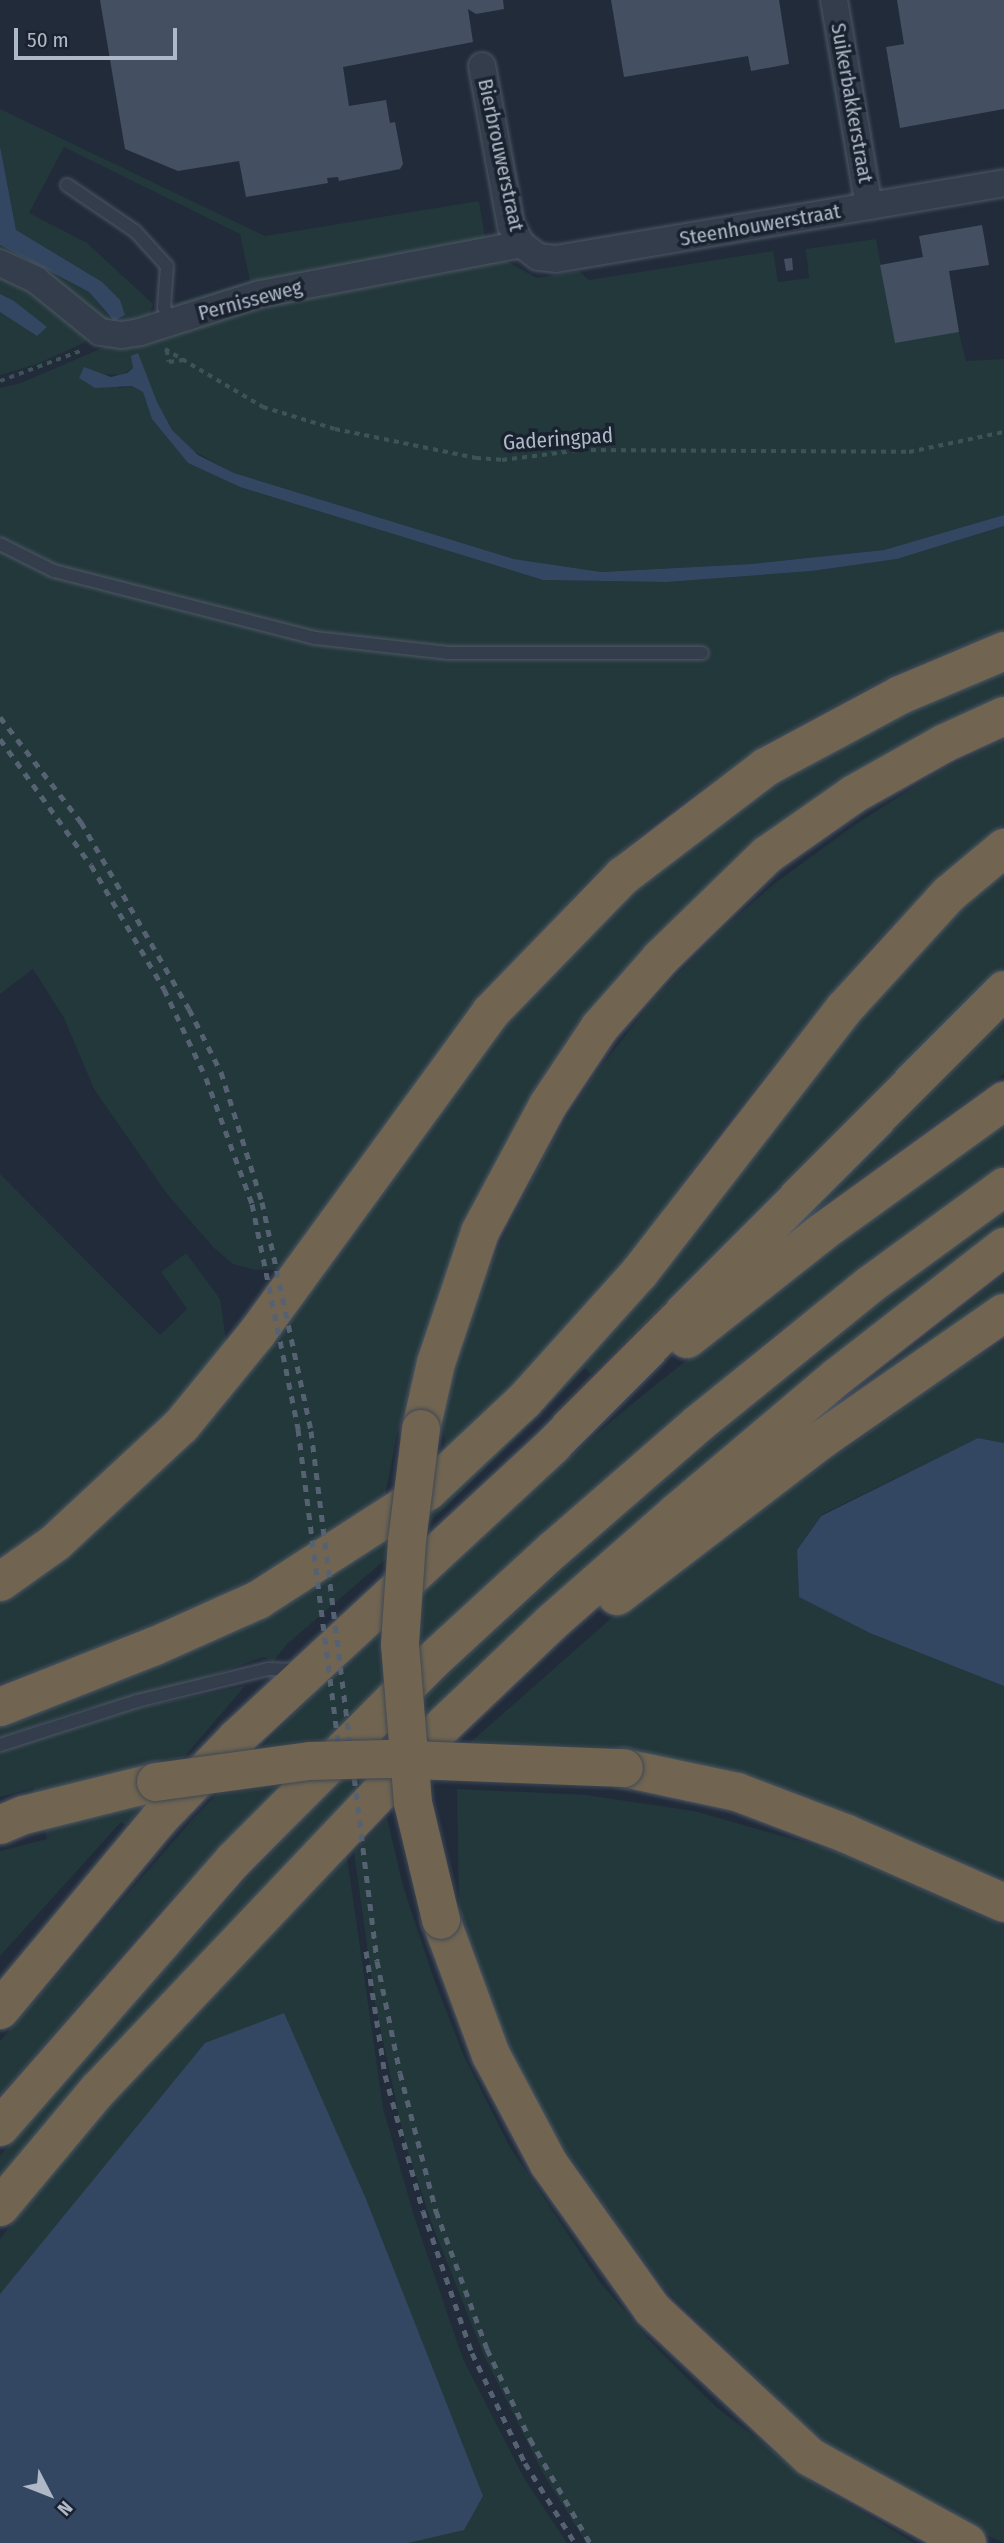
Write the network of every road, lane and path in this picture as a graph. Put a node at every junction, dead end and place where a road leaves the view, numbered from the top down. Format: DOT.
graph roads {
  1 [pos="834,0"];
  2 [pos="482,66"];
  3 [pos="1004,183"];
  4 [pos="67,185"];
  5 [pos="869,206"];
  6 [pos="521,244"];
  7 [pos="0,263"];
  8 [pos="170,322"];
  9 [pos="100,332"];
  10 [pos="140,332"];
  11 [pos="167,350"];
  12 [pos="184,360"];
  13 [pos="0,381"];
  14 [pos="1004,432"];
  15 [pos="0,544"];
  16 [pos="1004,651"];
  17 [pos="702,653"];
  18 [pos="1004,716"];
  19 [pos="1004,848"];
  20 [pos="1004,990"];
  21 [pos="1004,1101"];
  22 [pos="1004,1187"];
  23 [pos="1004,1247"];
  24 [pos="1004,1313"];
  25 [pos="554,1444"];
  26 [pos="0,1582"];
  27 [pos="309,1671"];
  28 [pos="0,1707"];
  29 [pos="444,1725"];
  30 [pos="0,1745"];
  31 [pos="0,1825"];
  32 [pos="1004,1903"];
  33 [pos="0,2010"];
  34 [pos="0,2127"];
  35 [pos="0,2207"];
  36 [pos="967,2543"];
  1 -- 5 [label="street, Suikerbakkerstraat"];
  2 -- 6 [label="street, Bierbrouwerstraat"];
  3 -- 5 [label="street, Steenhouwerstraat"];
  4 -- 8 [label="lane"];
  5 -- 6 [label="street, Steenhouwerstraat"];
  6 -- 8 [label="street, Pernisseweg"];
  7 -- 9 [label="street"];
  8 -- 10 [label="street, Pernisseweg"];
  9 -- 10 [label="street, Pernisseweg"];
  9 -- 13 [label="path"];
  10 -- 11 [label="path, Gaderingpad"];
  11 -- 12 [label="path, Gaderingpad"];
  11 -- 12 [label="path"];
  12 -- 14 [label="path, Gaderingpad"];
  15 -- 17 [label="lane"];
  16 -- 26 [label="highway"];
  18 -- 36 [label="highway, bridge"];
  19 -- 28 [label="highway"];
  20 -- 25 [label="highway"];
  21 -- 25 [label="highway"];
  22 -- 34 [label="highway"];
  23 -- 29 [label="highway"];
  24 -- 29 [label="highway"];
  25 -- 27 [label="highway"];
  27 -- 30 [label="lane"];
  27 -- 33 [label="highway"];
  29 -- 35 [label="highway"];
  31 -- 32 [label="highway, bridge"];
}
